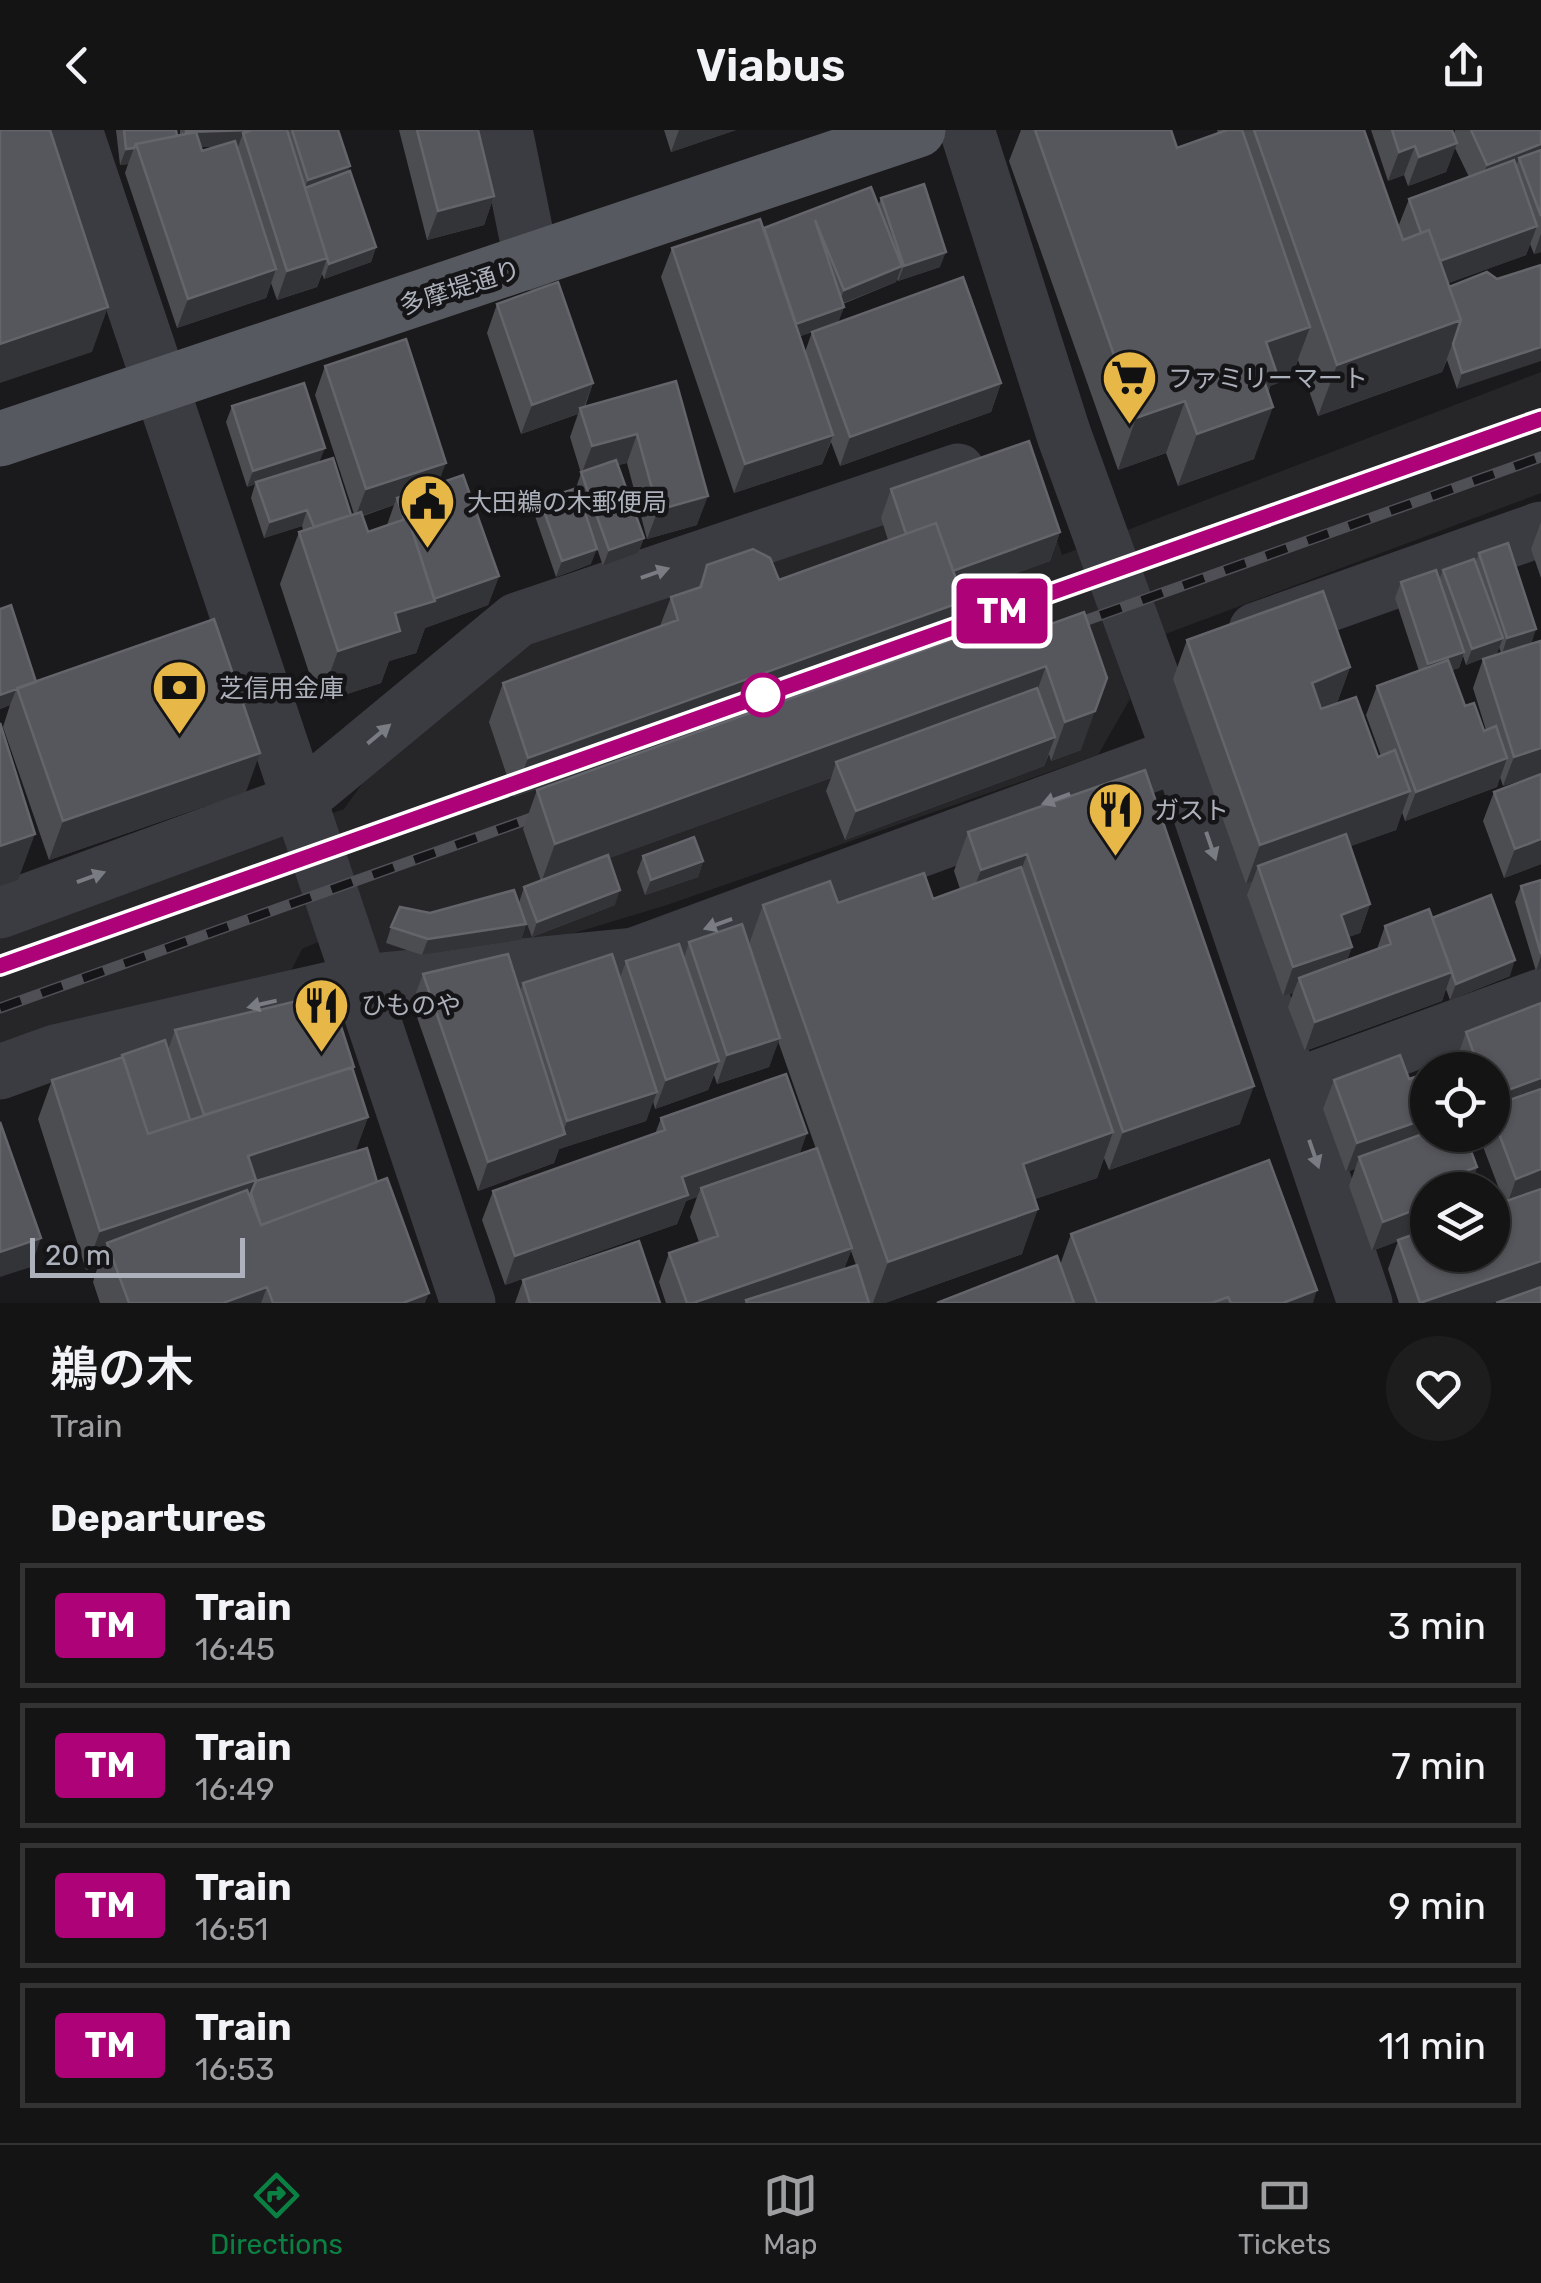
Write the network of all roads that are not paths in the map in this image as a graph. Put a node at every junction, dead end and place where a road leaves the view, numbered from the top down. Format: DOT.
graph roads {
  1 [pos="74,130"];
  2 [pos="505,130"];
  3 [pos="918,130"];
  4 [pos="967,130"];
  5 [pos="532,263"];
  6 [pos="158,387"];
  7 [pos="0,439"];
  8 [pos="1032,446"];
  9 [pos="1541,529"];
  10 [pos="1148,668"];
  11 [pos="1180,754"];
  12 [pos="296,802"];
  13 [pos="0,911"];
  14 [pos="361,982"];
  15 [pos="1541,996"];
  16 [pos="0,1072"];
  17 [pos="1292,1087"];
  18 [pos="468,1303"];
  19 [pos="1364,1303"];
  1 -- 6 [label="street"];
  2 -- 5 [label="street"];
  3 -- 5 [label="main road, 多摩堤通り"];
  4 -- 8 [label="street"];
  5 -- 6 [label="main road, 多摩堤通り"];
  6 -- 7 [label="main road, 多摩堤通り"];
  6 -- 12 [label="street"];
  8 -- 10 [label="street"];
  12 -- 8 [label="street, one-way"];
  9 -- 10 [label="street"];
  10 -- 11 [label="street"];
  11 -- 14 [label="street, one-way"];
  11 -- 17 [label="street, one-way"];
  13 -- 12 [label="street, one-way"];
  12 -- 14 [label="street"];
  14 -- 16 [label="street, one-way"];
  14 -- 18 [label="street"];
  15 -- 17 [label="street"];
  17 -- 19 [label="street, one-way"];
}
